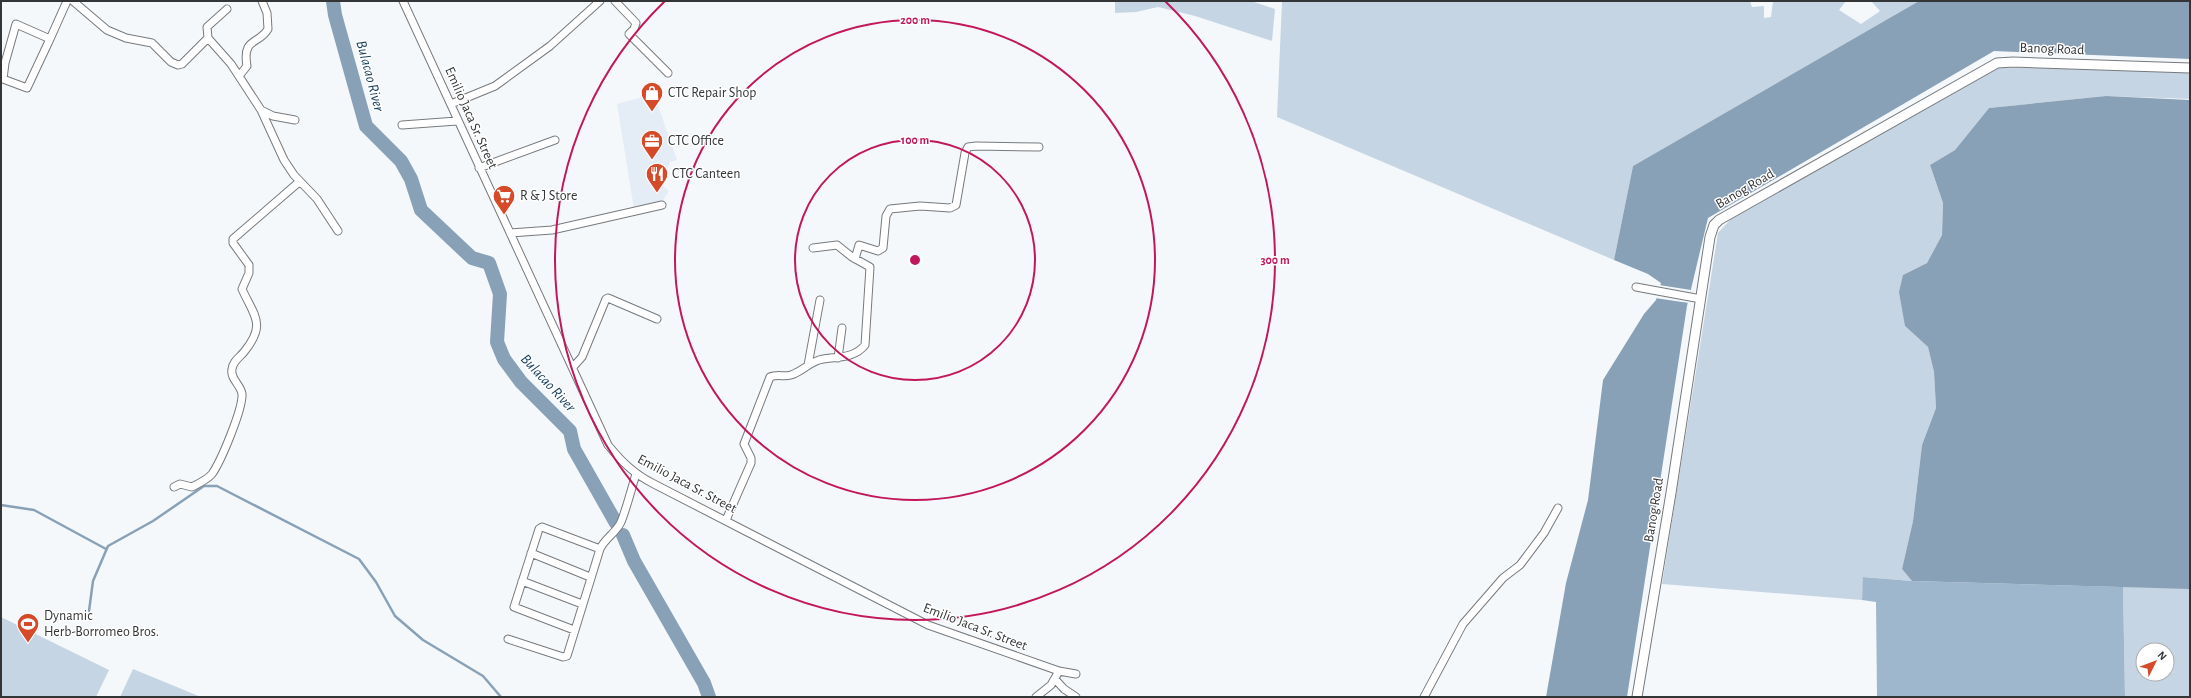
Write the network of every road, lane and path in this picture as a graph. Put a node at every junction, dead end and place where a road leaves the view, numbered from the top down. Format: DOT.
graph roads {
  1 [pos="67,1"];
  2 [pos="73,1"];
  3 [pos="262,1"];
  4 [pos="403,1"];
  5 [pos="589,1"];
  6 [pos="600,1"];
  7 [pos="616,1"];
  8 [pos="227,9"];
  9 [pos="591,9"];
  10 [pos="208,38"];
  11 [pos="50,39"];
  12 [pos="2190,68"];
  13 [pos="668,73"];
  14 [pos="239,76"];
  15 [pos="451,104"];
  16 [pos="261,110"];
  17 [pos="295,120"];
  18 [pos="457,121"];
  19 [pos="402,125"];
  20 [pos="555,140"];
  21 [pos="1039,147"];
  22 [pos="479,168"];
  23 [pos="299,182"];
  24 [pos="662,204"];
  25 [pos="338,231"];
  26 [pos="510,233"];
  27 [pos="813,248"];
  28 [pos="855,259"];
  29 [pos="1636,287"];
  30 [pos="1701,299"];
  31 [pos="820,300"];
  32 [pos="657,319"];
  33 [pos="842,328"];
  34 [pos="838,358"];
  35 [pos="808,365"];
  36 [pos="573,367"];
  37 [pos="636,474"];
  38 [pos="174,487"];
  39 [pos="1558,508"];
  40 [pos="726,520"];
  41 [pos="600,549"];
  42 [pos="531,553"];
  43 [pos="590,577"];
  44 [pos="522,581"];
  45 [pos="582,604"];
  46 [pos="574,630"];
  47 [pos="508,639"];
  48 [pos="1059,671"];
  49 [pos="1076,674"];
  50 [pos="1055,679"];
  51 [pos="1036,697"];
  52 [pos="1076,697"];
  53 [pos="1424,697"];
  54 [pos="1637,697"];
  1 -- 11 [label="street"];
  2 -- 10 [label="street"];
  3 -- 14 [label="street"];
  4 -- 15 [label="street, Emilio Jaca Sr. Street"];
  5 -- 9 [label="street"];
  6 -- 9 [label="street"];
  7 -- 13 [label="street"];
  8 -- 10 [label="street"];
  9 -- 15 [label="street"];
  10 -- 14 [label="street"];
  11 -- 11 [label="street"];
  12 -- 30 [label="street, Banog Road"];
  14 -- 16 [label="street"];
  15 -- 18 [label="street, Emilio Jaca Sr. Street"];
  16 -- 17 [label="street"];
  16 -- 23 [label="street"];
  18 -- 19 [label="street"];
  18 -- 22 [label="street, Emilio Jaca Sr. Street"];
  20 -- 22 [label="street"];
  21 -- 28 [label="street"];
  22 -- 26 [label="street, Emilio Jaca Sr. Street"];
  23 -- 25 [label="street"];
  23 -- 38 [label="street"];
  24 -- 26 [label="street"];
  26 -- 36 [label="street, Emilio Jaca Sr. Street"];
  27 -- 28 [label="street"];
  28 -- 34 [label="street"];
  29 -- 30 [label="street"];
  30 -- 54 [label="street, Banog Road"];
  31 -- 35 [label="street"];
  32 -- 36 [label="street"];
  33 -- 34 [label="street"];
  34 -- 35 [label="street"];
  35 -- 40 [label="street"];
  36 -- 37 [label="street, Emilio Jaca Sr. Street"];
  37 -- 40 [label="street, Emilio Jaca Sr. Street"];
  37 -- 41 [label="street"];
  39 -- 53 [label="street"];
  40 -- 48 [label="street, Emilio Jaca Sr. Street"];
  41 -- 42 [label="street"];
  41 -- 43 [label="street"];
  42 -- 43 [label="street"];
  42 -- 44 [label="street"];
  43 -- 45 [label="street"];
  44 -- 45 [label="street"];
  44 -- 46 [label="street"];
  45 -- 46 [label="street"];
  46 -- 47 [label="street"];
  48 -- 49 [label="street, Emilio Jaca Sr. Street"];
  48 -- 50 [label="street"];
  50 -- 51 [label="street"];
  50 -- 52 [label="street"];
}
